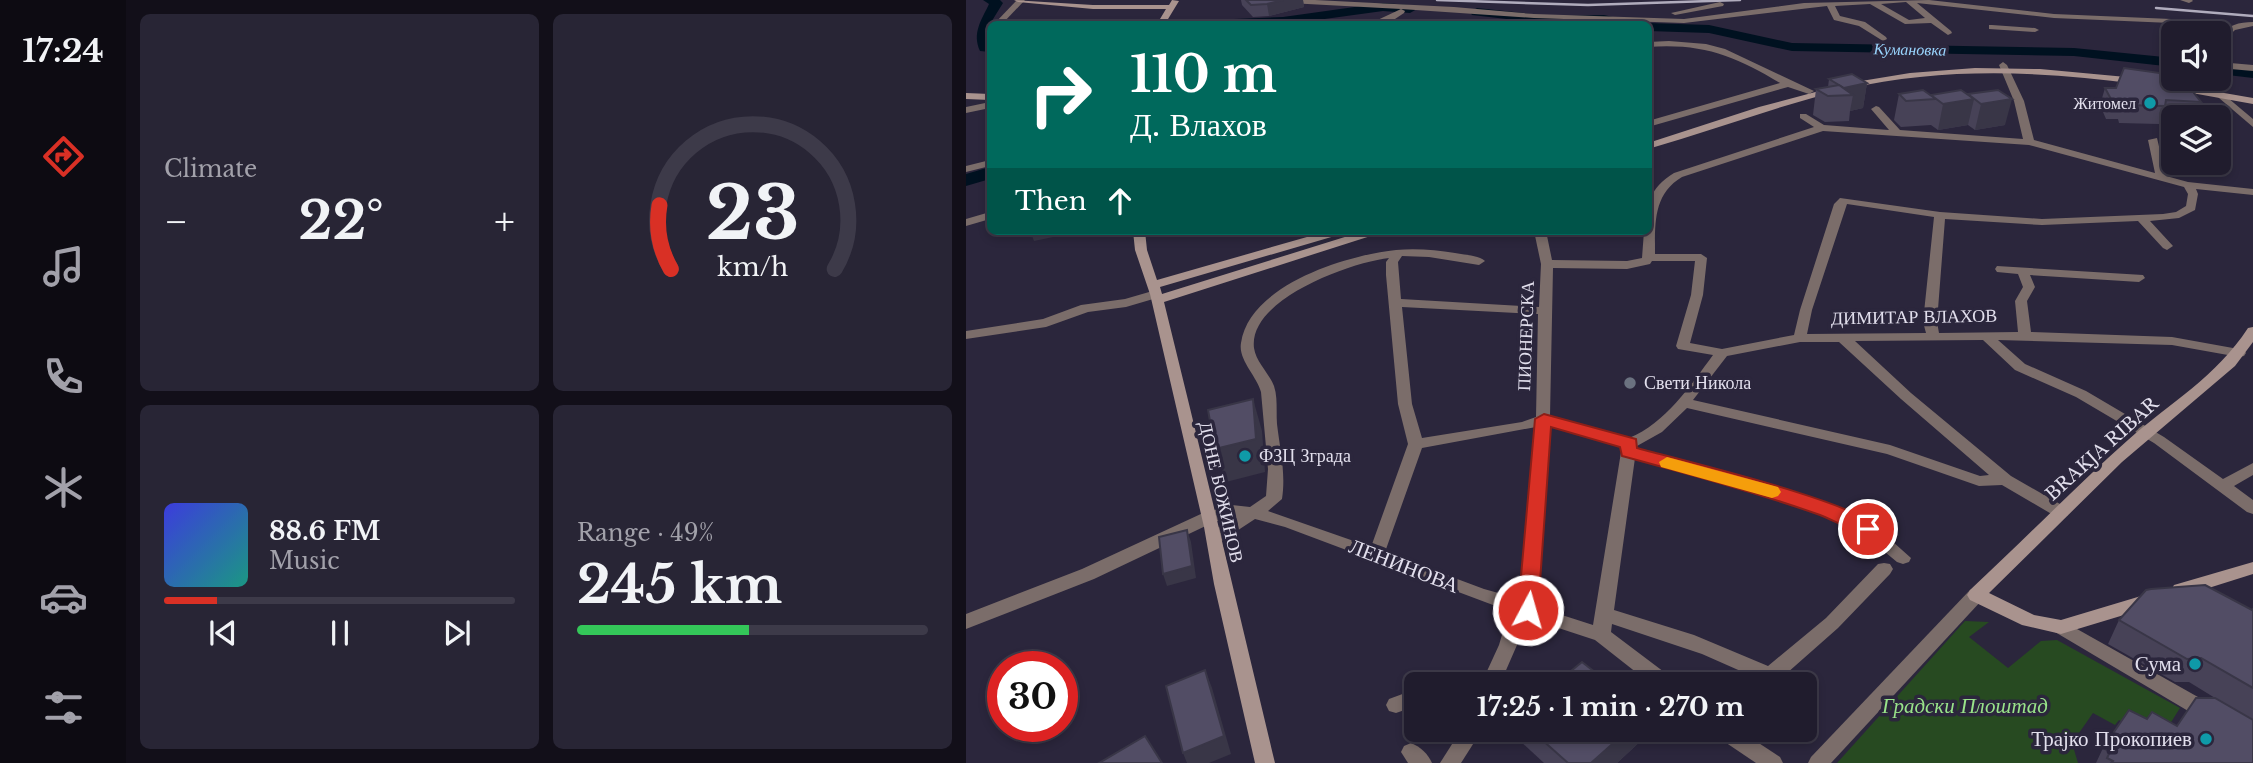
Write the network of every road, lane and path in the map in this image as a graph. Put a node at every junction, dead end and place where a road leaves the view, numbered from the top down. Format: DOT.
graph roads {
  1 [pos="1019,0"];
  2 [pos="1268,0"];
  3 [pos="1908,0"];
  4 [pos="1870,1"];
  5 [pos="1174,3"];
  6 [pos="1720,4"];
  7 [pos="1830,4"];
  8 [pos="1984,8"];
  9 [pos="1401,11"];
  10 [pos="1618,17"];
  11 [pos="1934,20"];
  12 [pos="1001,21"];
  13 [pos="1164,21"];
  14 [pos="1383,21"];
  15 [pos="2171,21"];
  16 [pos="2253,24"];
  17 [pos="1992,27"];
  18 [pos="2231,28"];
  19 [pos="2035,30"];
  20 [pos="1948,33"];
  21 [pos="1997,38"];
  22 [pos="1882,39"];
  23 [pos="1652,46"];
  24 [pos="2231,66"];
  25 [pos="2005,68"];
  26 [pos="2253,68"];
  27 [pos="2150,81"];
  28 [pos="1788,84"];
  29 [pos="1809,91"];
  30 [pos="2199,91"];
  31 [pos="2230,91"];
  32 [pos="966,96"];
  33 [pos="2222,96"];
  34 [pos="987,97"];
  35 [pos="2253,99"];
  36 [pos="987,106"];
  37 [pos="1876,108"];
  38 [pos="966,110"];
  39 [pos="1803,116"];
  40 [pos="1652,121"];
  41 [pos="2253,124"];
  42 [pos="1822,128"];
  43 [pos="1896,132"];
  44 [pos="1652,137"];
  45 [pos="2153,139"];
  46 [pos="2029,142"];
  47 [pos="1652,145"];
  48 [pos="987,164"];
  49 [pos="966,169"];
  50 [pos="2161,177"];
  51 [pos="2188,185"];
  52 [pos="2253,192"];
  53 [pos="1652,215"];
  54 [pos="1940,215"];
  55 [pos="987,216"];
  56 [pos="2140,217"];
  57 [pos="966,223"];
  58 [pos="1139,235"];
  59 [pos="1329,235"];
  60 [pos="1362,235"];
  61 [pos="1541,235"];
  62 [pos="1651,235"];
  63 [pos="2167,246"];
  64 [pos="1398,253"];
  65 [pos="1649,257"];
  66 [pos="1479,261"];
  67 [pos="1547,264"];
  68 [pos="2001,269"];
  69 [pos="2023,271"];
  70 [pos="2139,278"];
  71 [pos="1155,293"];
  72 [pos="1396,303"];
  73 [pos="1545,311"];
  74 [pos="2253,331"];
  75 [pos="966,335"];
  76 [pos="1986,336"];
  77 [pos="2025,336"];
  78 [pos="1842,337"];
  79 [pos="1933,337"];
  80 [pos="1800,338"];
  81 [pos="1722,353"];
  82 [pos="2239,353"];
  83 [pos="1685,403"];
  84 [pos="1544,419"];
  85 [pos="2146,432"];
  86 [pos="1416,444"];
  87 [pos="1629,447"];
  88 [pos="2253,468"];
  89 [pos="2005,480"];
  90 [pos="2223,486"];
  91 [pos="2253,508"];
  92 [pos="2061,512"];
  93 [pos="1255,513"];
  94 [pos="1209,517"];
  95 [pos="1214,538"];
  96 [pos="1376,555"];
  97 [pos="1903,558"];
  98 [pos="2253,568"];
  99 [pos="1884,569"];
  100 [pos="1976,595"];
  101 [pos="1524,608"];
  102 [pos="1603,614"];
  103 [pos="966,622"];
  104 [pos="2061,627"];
  105 [pos="1601,635"];
  106 [pos="1496,672"];
  107 [pos="1649,672"];
  108 [pos="1404,702"];
  109 [pos="1396,705"];
  110 [pos="2225,723"];
  111 [pos="1464,742"];
  112 [pos="1741,742"];
  113 [pos="1265,763"];
  114 [pos="1450,763"];
  115 [pos="1773,763"];
  116 [pos="1818,763"];
  1 -- 5 [label="street"];
  1 -- 12 [label="street"];
  2 -- 10 [label="street"];
  3 -- 4 [label="street"];
  3 -- 8 [label="street"];
  3 -- 11 [label="street"];
  4 -- 7 [label="street"];
  4 -- 11 [label="street"];
  5 -- 13 [label="street"];
  6 -- 10 [label="street"];
  7 -- 10 [label="street"];
  7 -- 22 [label="street"];
  8 -- 15 [label="street"];
  8 -- 17 [label="street"];
  9 -- 14 [label="street"];
  11 -- 20 [label="street"];
  16 -- 18 [label="street"];
  17 -- 19 [label="street"];
  17 -- 21 [label="street"];
  23 -- 28 [label="street"];
  24 -- 26 [label="street"];
  25 -- 27 [label="street"];
  25 -- 29 [label="street"];
  25 -- 46 [label="street"];
  25 -- 47 [label="street"];
  28 -- 29 [label="street"];
  28 -- 40 [label="street"];
  29 -- 44 [label="street"];
  30 -- 33 [label="street"];
  31 -- 35 [label="street"];
  32 -- 34 [label="street"];
  33 -- 35 [label="street"];
  33 -- 41 [label="street"];
  36 -- 38 [label="street"];
  37 -- 43 [label="street"];
  39 -- 42 [label="street"];
  42 -- 43 [label="street"];
  42 -- 53 [label="street"];
  43 -- 46 [label="street"];
  45 -- 50 [label="street"];
  46 -- 50 [label="street"];
  48 -- 49 [label="street"];
  50 -- 51 [label="street"];
  51 -- 52 [label="street"];
  51 -- 56 [label="street"];
  54 -- 56 [label="street"];
  54 -- 79 [label="street"];
  54 -- 80 [label="street"];
  55 -- 57 [label="street"];
  56 -- 63 [label="street"];
  58 -- 71 [label="street, ДОНЕ БОЖИНОВ"];
  59 -- 71 [label="street"];
  60 -- 71 [label="street"];
  61 -- 67 [label="street, ПИОНЕРСКА"];
  62 -- 65 [label="street"];
  64 -- 66 [label="street"];
  64 -- 72 [label="street"];
  64 -- 93 [label="street"];
  65 -- 67 [label="street"];
  65 -- 81 [label="street"];
  67 -- 73 [label="street, ПИОНЕРСКА"];
  68 -- 69 [label="street"];
  69 -- 70 [label="street"];
  69 -- 77 [label="street"];
  71 -- 75 [label="street"];
  71 -- 94 [label="street, ДОНЕ БОЖИНОВ"];
  72 -- 73 [label="street"];
  72 -- 86 [label="street"];
  73 -- 84 [label="street, ПИОНЕРСКА"];
  74 -- 82 [label="street, BRAKJA RIBAR"];
  76 -- 77 [label="street, ДИМИТАР ВЛАХОВ"];
  76 -- 79 [label="street, ДИМИТАР ВЛАХОВ"];
  76 -- 85 [label="street"];
  77 -- 82 [label="street, ДИМИТАР ВЛАХОВ"];
  78 -- 79 [label="street, ДИМИТАР ВЛАХОВ"];
  78 -- 80 [label="street, ДИМИТАР ВЛАХОВ"];
  78 -- 89 [label="street"];
  80 -- 81 [label="street, ДИМИТАР ВЛАХОВ"];
  81 -- 83 [label="street"];
  82 -- 85 [label="street, BRAKJA RIBAR"];
  83 -- 87 [label="street"];
  83 -- 89 [label="street"];
  84 -- 86 [label="street"];
  84 -- 87 [label="street"];
  84 -- 101 [label="street, ПИОНЕРСКА"];
  85 -- 90 [label="street"];
  85 -- 92 [label="street, BRAKJA RIBAR"];
  86 -- 96 [label="street"];
  87 -- 97 [label="street"];
  87 -- 102 [label="street"];
  88 -- 90 [label="street"];
  89 -- 92 [label="street"];
  90 -- 91 [label="street"];
  92 -- 100 [label="street, BRAKJA RIBAR"];
  93 -- 94 [label="street, ЛЕНИНОВА"];
  93 -- 95 [label="street"];
  93 -- 96 [label="street, ЛЕНИНОВА"];
  94 -- 95 [label="street, ДОНЕ БОЖИНОВ"];
  94 -- 103 [label="street, ЛЕНИНОВА"];
  95 -- 113 [label="street, ДОНЕ БОЖИНОВ"];
  96 -- 101 [label="street, ЛЕНИНОВА"];
  98 -- 104 [label="street"];
  99 -- 102 [label="street"];
  100 -- 104 [label="street"];
  100 -- 116 [label="street"];
  101 -- 105 [label="street, ЛЕНИНОВА"];
  101 -- 106 [label="street, ПИОНЕРСКА"];
  102 -- 105 [label="street"];
  104 -- 110 [label="street"];
  105 -- 107 [label="street, ЛЕНИНОВА"];
  108 -- 109 [label="street"];
  111 -- 114 [label="street"];
  112 -- 115 [label="street"];
}
